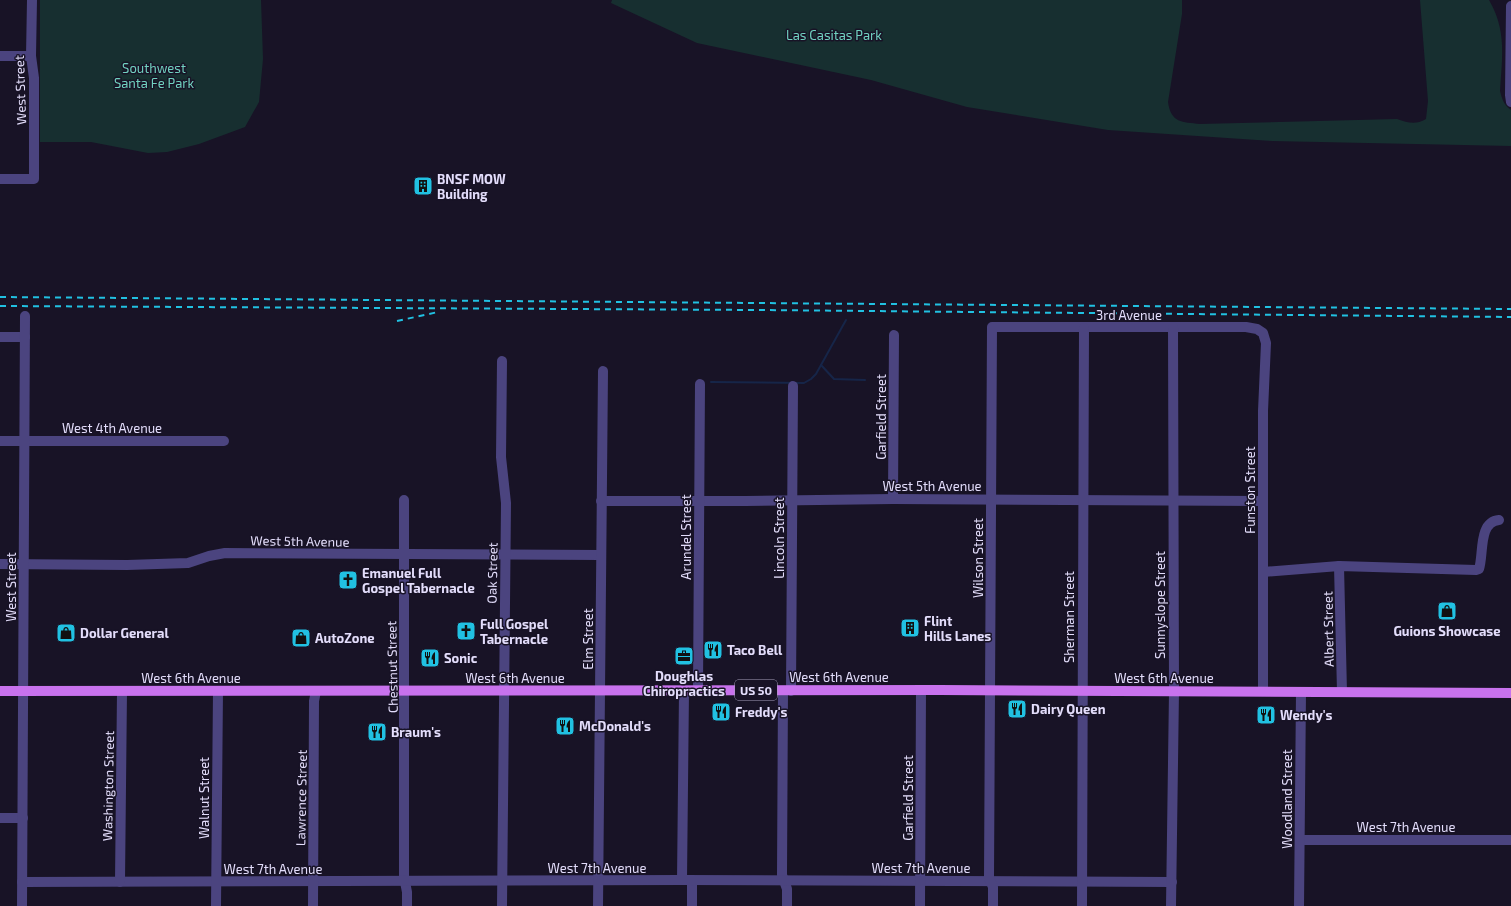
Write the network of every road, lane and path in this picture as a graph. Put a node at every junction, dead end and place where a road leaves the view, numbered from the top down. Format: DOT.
graph roads {
  1 [pos="32,0"];
  2 [pos="1511,6"];
  3 [pos="0,56"];
  4 [pos="31,56"];
  5 [pos="1511,102"];
  6 [pos="0,179"];
  7 [pos="25,316"];
  8 [pos="1039,327"];
  9 [pos="1220,327"];
  10 [pos="1084,328"];
  11 [pos="1173,328"];
  12 [pos="894,335"];
  13 [pos="0,337"];
  14 [pos="25,337"];
  15 [pos="502,361"];
  16 [pos="602,371"];
  17 [pos="700,384"];
  18 [pos="793,386"];
  19 [pos="0,441"];
  20 [pos="25,441"];
  21 [pos="224,441"];
  22 [pos="893,499"];
  23 [pos="992,499"];
  24 [pos="404,500"];
  25 [pos="792,500"];
  26 [pos="1083,500"];
  27 [pos="601,501"];
  28 [pos="1174,501"];
  29 [pos="1262,501"];
  30 [pos="699,502"];
  31 [pos="1499,520"];
  32 [pos="404,555"];
  33 [pos="506,555"];
  34 [pos="601,555"];
  35 [pos="0,564"];
  36 [pos="24,564"];
  37 [pos="1339,566"];
  38 [pos="1263,572"];
  39 [pos="698,690"];
  40 [pos="787,690"];
  41 [pos="921,690"];
  42 [pos="990,690"];
  43 [pos="1083,690"];
  44 [pos="1174,690"];
  45 [pos="0,691"];
  46 [pos="24,691"];
  47 [pos="122,691"];
  48 [pos="218,691"];
  49 [pos="316,691"];
  50 [pos="405,691"];
  51 [pos="504,691"];
  52 [pos="601,691"];
  53 [pos="684,691"];
  54 [pos="1262,692"];
  55 [pos="1301,692"];
  56 [pos="1342,692"];
  57 [pos="1511,693"];
  58 [pos="0,818"];
  59 [pos="23,818"];
  60 [pos="1300,840"];
  61 [pos="1511,840"];
  62 [pos="687,880"];
  63 [pos="598,881"];
  64 [pos="784,881"];
  65 [pos="920,881"];
  66 [pos="22,882"];
  67 [pos="120,882"];
  68 [pos="216,882"];
  69 [pos="313,882"];
  70 [pos="405,882"];
  71 [pos="502,882"];
  72 [pos="990,882"];
  73 [pos="1083,882"];
  74 [pos="1172,882"];
  75 [pos="22,906"];
  76 [pos="216,906"];
  77 [pos="313,906"];
  78 [pos="407,906"];
  79 [pos="502,906"];
  80 [pos="598,906"];
  81 [pos="692,906"];
  82 [pos="787,906"];
  83 [pos="920,906"];
  84 [pos="993,906"];
  85 [pos="1082,906"];
  86 [pos="1172,906"];
  87 [pos="1299,906"];
  1 -- 4 [label="street, West Street"];
  2 -- 5 [label="street"];
  3 -- 4 [label="street"];
  4 -- 6 [label="street, West Street"];
  7 -- 14 [label="street, West Street"];
  8 -- 10 [label="street, 3rd Avenue"];
  8 -- 23 [label="street, Wilson Street"];
  9 -- 11 [label="street, 3rd Avenue"];
  9 -- 29 [label="street, Funston Street"];
  10 -- 11 [label="street, 3rd Avenue"];
  10 -- 26 [label="street, Sherman Street"];
  11 -- 28 [label="street, Sunnyslope Street"];
  12 -- 22 [label="street, Garfield Street"];
  13 -- 14 [label="street"];
  14 -- 20 [label="street, West Street"];
  15 -- 33 [label="street, Oak Street"];
  16 -- 27 [label="street, Elm Street"];
  17 -- 30 [label="street, Arundel Street"];
  18 -- 25 [label="street, Lincoln Street"];
  19 -- 20 [label="street, West 4th Avenue"];
  20 -- 21 [label="street, West 4th Avenue"];
  20 -- 36 [label="street, West Street"];
  22 -- 23 [label="street, West 5th Avenue"];
  22 -- 25 [label="street, West 5th Avenue"];
  23 -- 26 [label="street, West 5th Avenue"];
  23 -- 42 [label="street, Wilson Street"];
  24 -- 32 [label="street, Chestnut Street"];
  25 -- 30 [label="street, West 5th Avenue"];
  25 -- 40 [label="street, Lincoln Street"];
  26 -- 28 [label="street, West 5th Avenue"];
  26 -- 43 [label="street, Sherman Street"];
  27 -- 30 [label="street, West 5th Avenue"];
  27 -- 34 [label="street, Elm Street"];
  28 -- 29 [label="street, West 5th Avenue"];
  28 -- 44 [label="street, Sunnyslope Street"];
  29 -- 38 [label="street, Funston Street"];
  30 -- 39 [label="street, Arundel Street"];
  31 -- 37 [label="street"];
  32 -- 33 [label="street, West 5th Avenue"];
  32 -- 36 [label="street, West 5th Avenue"];
  32 -- 50 [label="street, Chestnut Street"];
  33 -- 34 [label="street, West 5th Avenue"];
  33 -- 51 [label="street, Oak Street"];
  34 -- 52 [label="street, Elm Street"];
  35 -- 36 [label="street, West 5th Avenue"];
  36 -- 46 [label="street, West Street"];
  37 -- 38 [label="street"];
  37 -- 56 [label="street, Albert Street"];
  38 -- 54 [label="street, Funston Street"];
  39 -- 40 [label="main road, West 6th Avenue / US 50"];
  39 -- 53 [label="main road, West 6th Avenue / US 50"];
  40 -- 41 [label="main road, West 6th Avenue / US 50"];
  40 -- 64 [label="street, Lincoln Street"];
  41 -- 42 [label="main road, West 6th Avenue / US 50"];
  41 -- 65 [label="street, Garfield Street"];
  42 -- 43 [label="main road, West 6th Avenue / US 50"];
  42 -- 72 [label="street, Wilson Street"];
  43 -- 44 [label="main road, West 6th Avenue / US 50"];
  43 -- 73 [label="street, Sherman Street"];
  44 -- 54 [label="main road, West 6th Avenue / US 50"];
  44 -- 74 [label="street, Sunnyslope Street"];
  45 -- 46 [label="main road, West 6th Avenue / US 50"];
  46 -- 47 [label="main road, West 6th Avenue / US 50"];
  46 -- 59 [label="street, West Street"];
  47 -- 48 [label="main road, West 6th Avenue / US 50"];
  47 -- 67 [label="street, Washington Street"];
  48 -- 49 [label="main road, West 6th Avenue / US 50"];
  48 -- 68 [label="street, Walnut Street"];
  49 -- 50 [label="main road, West 6th Avenue / US 50"];
  49 -- 69 [label="street, Lawrence Street"];
  50 -- 51 [label="main road, West 6th Avenue / US 50"];
  50 -- 70 [label="street, Chestnut Street"];
  51 -- 52 [label="main road, West 6th Avenue / US 50"];
  51 -- 71 [label="street, Oak Street"];
  52 -- 53 [label="main road, West 6th Avenue / US 50"];
  52 -- 63 [label="street, Elm Street"];
  53 -- 62 [label="street"];
  54 -- 55 [label="main road, West 6th Avenue / US 50"];
  55 -- 56 [label="main road, West 6th Avenue / US 50"];
  55 -- 60 [label="street, Woodland Street"];
  56 -- 57 [label="main road, West 6th Avenue / US 50"];
  58 -- 59 [label="street"];
  59 -- 66 [label="street, West Street"];
  60 -- 61 [label="street, West 7th Avenue"];
  60 -- 87 [label="street, Woodland Street"];
  62 -- 63 [label="street, West 7th Avenue"];
  62 -- 64 [label="street, West 7th Avenue"];
  62 -- 81 [label="street"];
  63 -- 71 [label="street, West 7th Avenue"];
  63 -- 80 [label="street, Elm Street"];
  64 -- 65 [label="street, West 7th Avenue"];
  64 -- 82 [label="street, Lincoln Street"];
  65 -- 72 [label="street, West 7th Avenue"];
  65 -- 83 [label="street, Garfield Street"];
  66 -- 67 [label="street, West 7th Avenue"];
  66 -- 75 [label="street, West Street"];
  67 -- 68 [label="street, West 7th Avenue"];
  68 -- 69 [label="street, West 7th Avenue"];
  68 -- 76 [label="street, Walnut Street"];
  69 -- 70 [label="street, West 7th Avenue"];
  69 -- 77 [label="street, Lawrence Street"];
  70 -- 71 [label="street, West 7th Avenue"];
  70 -- 78 [label="street, Chestnut Street"];
  71 -- 79 [label="street, Oak Street"];
  72 -- 73 [label="street, West 7th Avenue"];
  72 -- 84 [label="street, Wilson Street"];
  73 -- 74 [label="street, West 7th Avenue"];
  73 -- 85 [label="street, Sherman Street"];
  74 -- 86 [label="street, Sunnyslope Street"];
}
